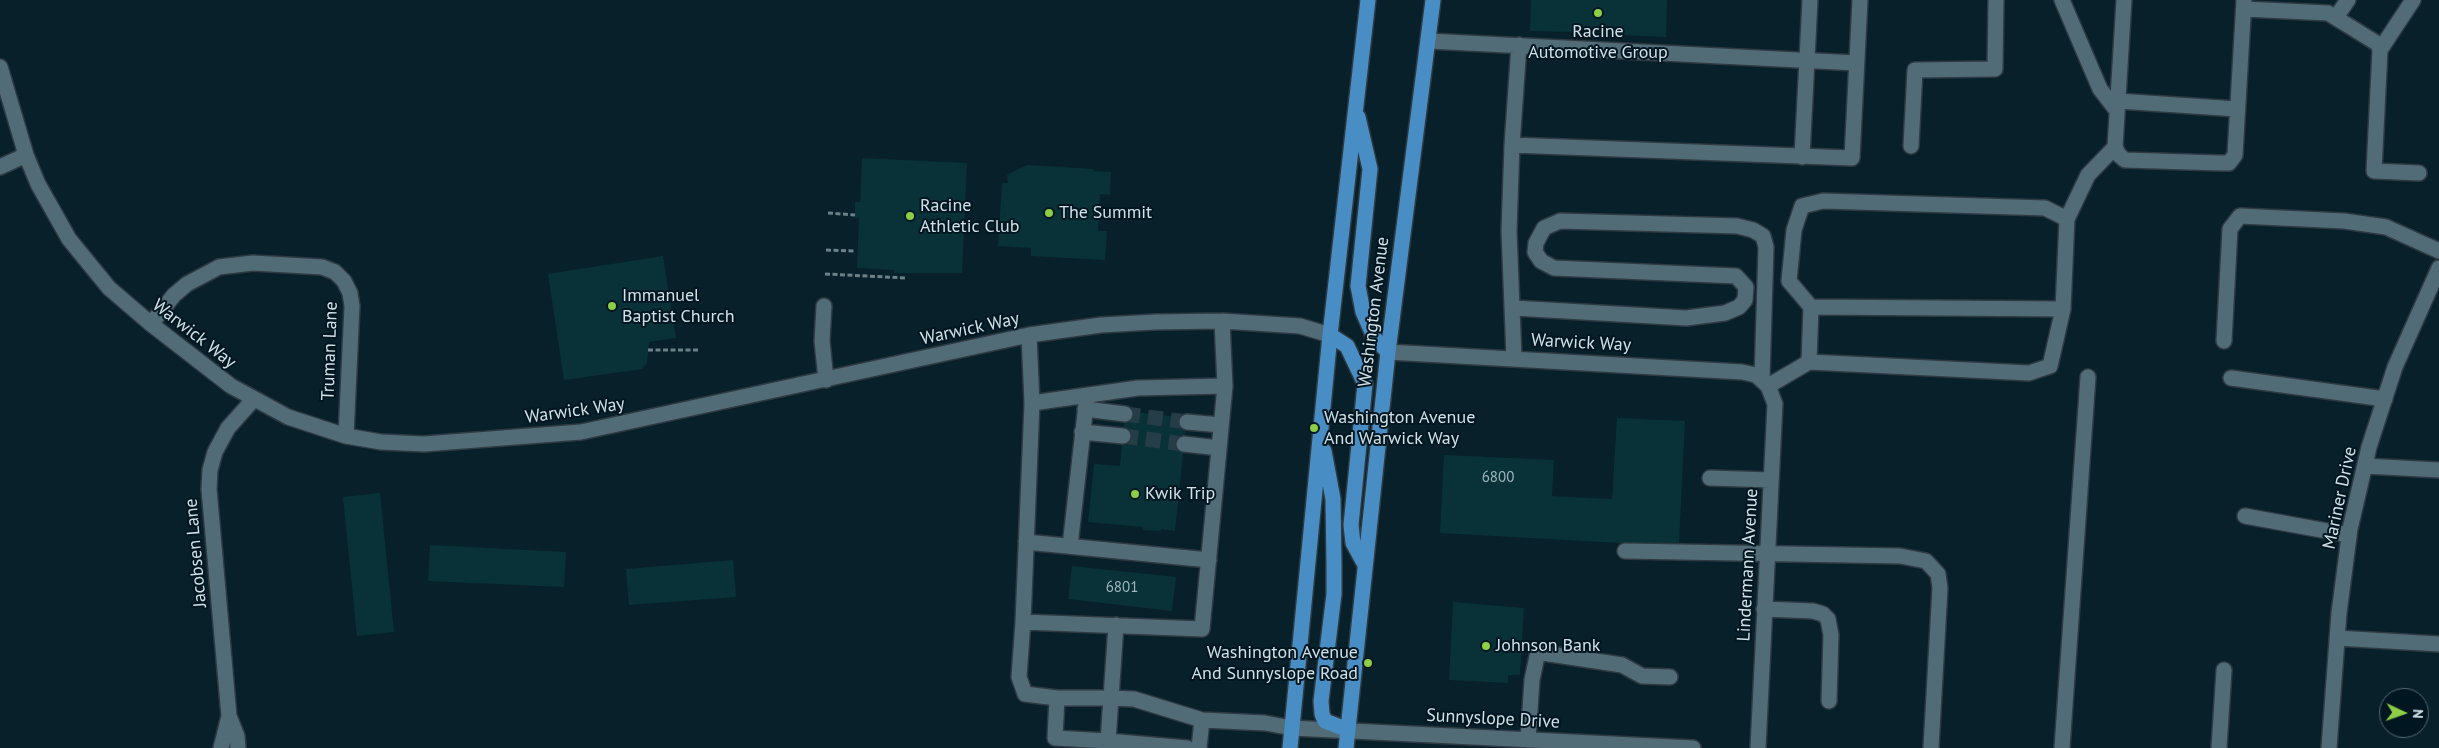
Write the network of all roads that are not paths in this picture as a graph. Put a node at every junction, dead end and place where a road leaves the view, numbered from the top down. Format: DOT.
graph roads {
  1 [pos="1368,0"];
  2 [pos="1433,0"];
  3 [pos="1810,0"];
  4 [pos="1860,0"];
  5 [pos="2062,0"];
  6 [pos="2124,0"];
  7 [pos="2348,0"];
  8 [pos="2413,0"];
  9 [pos="1999,1"];
  10 [pos="2244,4"];
  11 [pos="2336,17"];
  12 [pos="1428,40"];
  13 [pos="1519,45"];
  14 [pos="2380,50"];
  15 [pos="1807,60"];
  16 [pos="1856,63"];
  17 [pos="0,67"];
  18 [pos="1356,106"];
  19 [pos="2117,106"];
  20 [pos="2238,109"];
  21 [pos="1512,145"];
  22 [pos="1911,146"];
  23 [pos="2115,147"];
  24 [pos="26,154"];
  25 [pos="1802,157"];
  26 [pos="0,167"];
  27 [pos="2419,173"];
  28 [pos="2067,219"];
  29 [pos="2439,252"];
  30 [pos="2439,268"];
  31 [pos="824,306"];
  32 [pos="1810,307"];
  33 [pos="1514,308"];
  34 [pos="2063,310"];
  35 [pos="1222,321"];
  36 [pos="151,324"];
  37 [pos="1029,335"];
  38 [pos="1330,335"];
  39 [pos="2224,341"];
  40 [pos="1388,352"];
  41 [pos="1514,358"];
  42 [pos="1809,362"];
  43 [pos="2088,377"];
  44 [pos="2231,378"];
  45 [pos="826,380"];
  46 [pos="1765,382"];
  47 [pos="1225,386"];
  48 [pos="2385,399"];
  49 [pos="253,400"];
  50 [pos="1086,402"];
  51 [pos="1032,403"];
  52 [pos="1125,414"];
  53 [pos="1187,422"];
  54 [pos="1221,425"];
  55 [pos="1082,432"];
  56 [pos="1321,433"];
  57 [pos="346,436"];
  58 [pos="1123,436"];
  59 [pos="1184,444"];
  60 [pos="1219,448"];
  61 [pos="2365,466"];
  62 [pos="2439,470"];
  63 [pos="1710,478"];
  64 [pos="1771,480"];
  65 [pos="2245,516"];
  66 [pos="2349,534"];
  67 [pos="1026,542"];
  68 [pos="1070,546"];
  69 [pos="1625,551"];
  70 [pos="1767,552"];
  71 [pos="1209,560"];
  72 [pos="1365,565"];
  73 [pos="1764,609"];
  74 [pos="1022,622"];
  75 [pos="1116,625"];
  76 [pos="2337,638"];
  77 [pos="2439,644"];
  78 [pos="2224,670"];
  79 [pos="1670,677"];
  80 [pos="1057,698"];
  81 [pos="1112,698"];
  82 [pos="1829,700"];
  83 [pos="229,716"];
  84 [pos="1202,720"];
  85 [pos="1292,728"];
  86 [pos="1348,730"];
  87 [pos="1528,740"];
  88 [pos="1416,741"];
  89 [pos="1438,742"];
  90 [pos="1097,743"];
  91 [pos="221,748"];
  92 [pos="238,748"];
  93 [pos="1187,748"];
  94 [pos="1199,748"];
  95 [pos="1290,748"];
  96 [pos="1297,748"];
  97 [pos="1346,748"];
  98 [pos="1693,748"];
  99 [pos="1758,748"];
  100 [pos="1932,748"];
  101 [pos="2062,748"];
  102 [pos="2219,748"];
  103 [pos="2329,748"];
  1 -- 18 [label="main road"];
  2 -- 12 [label="main road, Washington Avenue"];
  3 -- 15 [label="street"];
  4 -- 16 [label="street"];
  5 -- 19 [label="street"];
  6 -- 19 [label="street"];
  7 -- 11 [label="street"];
  8 -- 14 [label="street"];
  9 -- 22 [label="street"];
  10 -- 11 [label="street"];
  10 -- 20 [label="street"];
  11 -- 14 [label="street"];
  12 -- 13 [label="street"];
  12 -- 40 [label="main road, Washington Avenue"];
  13 -- 15 [label="street"];
  13 -- 21 [label="street"];
  14 -- 27 [label="street"];
  15 -- 16 [label="street"];
  15 -- 25 [label="street"];
  16 -- 25 [label="street"];
  17 -- 24 [label="street, Warwick Way"];
  18 -- 38 [label="main road"];
  18 -- 40 [label="main road"];
  19 -- 20 [label="street"];
  19 -- 23 [label="street"];
  20 -- 23 [label="street"];
  21 -- 25 [label="street"];
  21 -- 33 [label="street"];
  23 -- 28 [label="street"];
  24 -- 26 [label="street"];
  24 -- 36 [label="street, Warwick Way"];
  28 -- 32 [label="street"];
  28 -- 34 [label="street"];
  29 -- 39 [label="street"];
  30 -- 48 [label="street, Mariner Drive"];
  31 -- 45 [label="street"];
  32 -- 34 [label="street"];
  32 -- 42 [label="street"];
  33 -- 41 [label="street"];
  33 -- 46 [label="street, Lindermann Avenue"];
  34 -- 42 [label="street"];
  35 -- 37 [label="street, Warwick Way"];
  35 -- 38 [label="street, Warwick Way"];
  35 -- 47 [label="street"];
  36 -- 49 [label="street, Warwick Way"];
  36 -- 57 [label="street, Truman Lane"];
  37 -- 45 [label="street, Warwick Way"];
  37 -- 51 [label="street"];
  38 -- 56 [label="main road"];
  38 -- 72 [label="main road"];
  40 -- 41 [label="street, Warwick Way"];
  40 -- 72 [label="main road, Washington Avenue"];
  41 -- 46 [label="street, Warwick Way"];
  42 -- 46 [label="street"];
  43 -- 101 [label="street"];
  44 -- 48 [label="street"];
  45 -- 57 [label="street, Warwick Way"];
  46 -- 64 [label="street, Lindermann Avenue"];
  47 -- 50 [label="street"];
  47 -- 54 [label="street"];
  48 -- 61 [label="street, Mariner Drive"];
  49 -- 57 [label="street, Warwick Way"];
  49 -- 83 [label="street, Jacobsen Lane"];
  50 -- 51 [label="street"];
  50 -- 52 [label="street"];
  50 -- 55 [label="street"];
  51 -- 67 [label="street"];
  53 -- 54 [label="street"];
  54 -- 60 [label="street"];
  55 -- 58 [label="street"];
  55 -- 68 [label="street"];
  56 -- 85 [label="main road"];
  56 -- 86 [label="main road"];
  59 -- 60 [label="street"];
  60 -- 71 [label="street"];
  61 -- 62 [label="street"];
  61 -- 66 [label="street, Mariner Drive"];
  63 -- 64 [label="street"];
  64 -- 70 [label="street, Lindermann Avenue"];
  65 -- 66 [label="street"];
  66 -- 76 [label="street, Mariner Drive"];
  67 -- 68 [label="street"];
  67 -- 74 [label="street"];
  68 -- 71 [label="street"];
  69 -- 70 [label="street"];
  70 -- 73 [label="street, Lindermann Avenue"];
  70 -- 100 [label="street"];
  71 -- 75 [label="street"];
  72 -- 86 [label="main road, Washington Avenue"];
  73 -- 82 [label="street"];
  73 -- 99 [label="street, Lindermann Avenue"];
  74 -- 75 [label="street"];
  74 -- 80 [label="street, Sunnyslope Drive"];
  75 -- 81 [label="street"];
  76 -- 77 [label="street"];
  76 -- 103 [label="street, Mariner Drive"];
  78 -- 102 [label="street"];
  79 -- 87 [label="street"];
  80 -- 81 [label="street, Sunnyslope Drive"];
  80 -- 90 [label="street"];
  81 -- 84 [label="street, Sunnyslope Drive"];
  81 -- 90 [label="street"];
  83 -- 91 [label="street, Jacobsen Lane"];
  83 -- 92 [label="street, Jacobsen Lane"];
  84 -- 85 [label="street, Sunnyslope Drive"];
  84 -- 94 [label="street"];
  85 -- 86 [label="street, Sunnyslope Drive"];
  85 -- 95 [label="main road"];
  85 -- 96 [label="main road"];
  86 -- 88 [label="street, Sunnyslope Drive"];
  86 -- 97 [label="main road, Washington Avenue"];
  87 -- 89 [label="street, Sunnyslope Drive"];
  87 -- 98 [label="street, Sunnyslope Drive"];
  88 -- 89 [label="street, Sunnyslope Drive"];
  90 -- 93 [label="street"];
}
